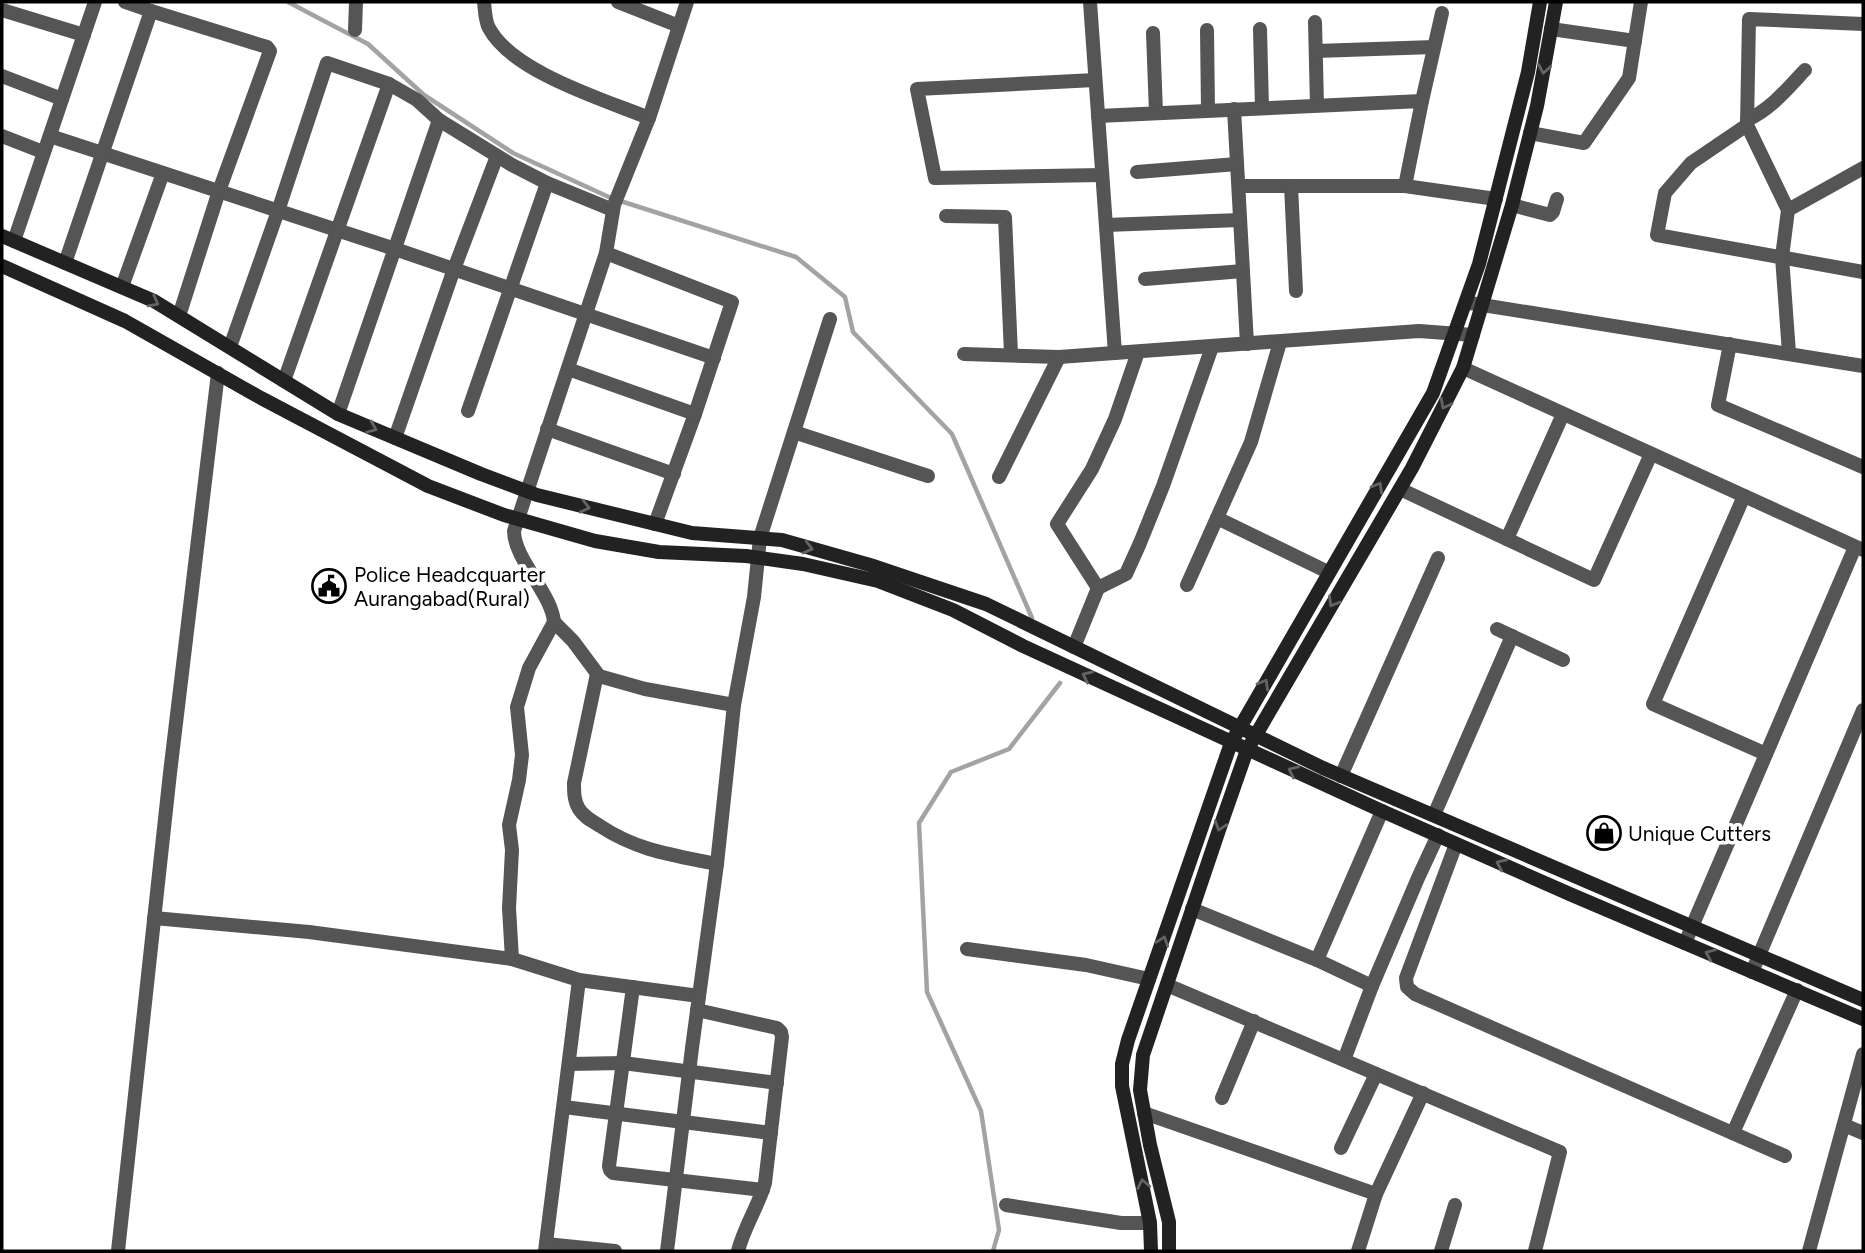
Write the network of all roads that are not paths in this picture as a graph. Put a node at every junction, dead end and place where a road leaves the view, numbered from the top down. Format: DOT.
graph roads {
  1 [pos="95,2"];
  2 [pos="125,2"];
  3 [pos="356,2"];
  4 [pos="484,2"];
  5 [pos="618,2"];
  6 [pos="687,2"];
  7 [pos="1090,2"];
  8 [pos="1540,2"];
  9 [pos="1556,2"];
  10 [pos="1641,2"];
  11 [pos="2,10"];
  12 [pos="151,11"];
  13 [pos="1442,13"];
  14 [pos="1315,22"];
  15 [pos="1863,24"];
  16 [pos="679,26"];
  17 [pos="1260,29"];
  18 [pos="1551,29"];
  19 [pos="355,30"];
  20 [pos="1207,30"];
  21 [pos="1153,33"];
  22 [pos="84,35"];
  23 [pos="1635,41"];
  24 [pos="1434,47"];
  25 [pos="1316,51"];
  26 [pos="1805,70"];
  27 [pos="2,76"];
  28 [pos="1095,80"];
  29 [pos="389,84"];
  30 [pos="62,99"];
  31 [pos="1422,101"];
  32 [pos="1317,105"];
  33 [pos="1262,107"];
  34 [pos="1234,108"];
  35 [pos="1208,110"];
  36 [pos="1156,113"];
  37 [pos="1098,116"];
  38 [pos="649,118"];
  39 [pos="439,120"];
  40 [pos="1747,123"];
  41 [pos="1530,133"];
  42 [pos="2,136"];
  43 [pos="50,136"];
  44 [pos="43,152"];
  45 [pos="102,153"];
  46 [pos="497,156"];
  47 [pos="1237,164"];
  48 [pos="1863,168"];
  49 [pos="1137,172"];
  50 [pos="163,173"];
  51 [pos="1102,175"];
  52 [pos="547,183"];
  53 [pos="1239,186"];
  54 [pos="1291,187"];
  55 [pos="1405,187"];
  56 [pos="219,191"];
  57 [pos="1496,199"];
  58 [pos="1557,199"];
  59 [pos="615,203"];
  60 [pos="1512,205"];
  61 [pos="1788,210"];
  62 [pos="278,211"];
  63 [pos="946,216"];
  64 [pos="1240,220"];
  65 [pos="1105,225"];
  66 [pos="337,231"];
  67 [pos="8,239"];
  68 [pos="395,249"];
  69 [pos="606,253"];
  70 [pos="1782,257"];
  71 [pos="65,263"];
  72 [pos="2,266"];
  73 [pos="454,269"];
  74 [pos="1243,271"];
  75 [pos="1863,272"];
  76 [pos="1145,279"];
  77 [pos="122,288"];
  78 [pos="511,288"];
  79 [pos="1296,291"];
  80 [pos="1465,302"];
  81 [pos="1483,305"];
  82 [pos="586,314"];
  83 [pos="179,316"];
  84 [pos="830,319"];
  85 [pos="1454,334"];
  86 [pos="1473,335"];
  87 [pos="1280,342"];
  88 [pos="1247,344"];
  89 [pos="1730,344"];
  90 [pos="230,347"];
  91 [pos="1212,347"];
  92 [pos="1138,352"];
  93 [pos="1115,353"];
  94 [pos="1789,353"];
  95 [pos="964,354"];
  96 [pos="1011,354"];
  97 [pos="1059,357"];
  98 [pos="714,358"];
  99 [pos="1863,366"];
  100 [pos="1463,368"];
  101 [pos="568,369"];
  102 [pos="218,373"];
  103 [pos="284,381"];
  104 [pos="468,411"];
  105 [pos="338,414"];
  106 [pos="695,414"];
  107 [pos="1563,414"];
  108 [pos="547,429"];
  109 [pos="794,432"];
  110 [pos="394,438"];
  111 [pos="1651,454"];
  112 [pos="1863,467"];
  113 [pos="674,474"];
  114 [pos="928,476"];
  115 [pos="999,477"];
  116 [pos="1400,489"];
  117 [pos="527,491"];
  118 [pos="1744,496"];
  119 [pos="517,518"];
  120 [pos="1217,518"];
  121 [pos="655,524"];
  122 [pos="760,538"];
  123 [pos="1507,539"];
  124 [pos="1859,548"];
  125 [pos="759,558"];
  126 [pos="1438,558"];
  127 [pos="1328,572"];
  128 [pos="1187,585"];
  129 [pos="1098,588"];
  130 [pos="554,622"];
  131 [pos="1497,629"];
  132 [pos="1512,636"];
  133 [pos="1074,647"];
  134 [pos="1563,660"];
  135 [pos="597,674"];
  136 [pos="734,705"];
  137 [pos="1863,710"];
  138 [pos="1239,727"];
  139 [pos="1256,735"];
  140 [pos="1231,743"];
  141 [pos="1247,750"];
  142 [pos="1766,754"];
  143 [pos="1341,776"];
  144 [pos="1382,811"];
  145 [pos="1434,816"];
  146 [pos="1438,835"];
  147 [pos="1456,844"];
  148 [pos="717,864"];
  149 [pos="1192,909"];
  150 [pos="154,918"];
  151 [pos="1692,928"];
  152 [pos="1685,943"];
  153 [pos="967,948"];
  154 [pos="1759,956"];
  155 [pos="512,958"];
  156 [pos="1317,960"];
  157 [pos="1752,972"];
  158 [pos="1149,979"];
  159 [pos="579,981"];
  160 [pos="1167,985"];
  161 [pos="1371,986"];
  162 [pos="633,987"];
  163 [pos="1797,990"];
  164 [pos="1863,1000"];
  165 [pos="698,1003"];
  166 [pos="1140,1007"];
  167 [pos="1158,1012"];
  168 [pos="1863,1019"];
  169 [pos="1254,1021"];
  170 [pos="1863,1054"];
  171 [pos="1344,1060"];
  172 [pos="623,1063"];
  173 [pos="569,1064"];
  174 [pos="689,1072"];
  175 [pos="1376,1074"];
  176 [pos="777,1083"];
  177 [pos="1423,1093"];
  178 [pos="1222,1098"];
  179 [pos="564,1107"];
  180 [pos="1144,1113"];
  181 [pos="616,1114"];
  182 [pos="683,1121"];
  183 [pos="1844,1125"];
  184 [pos="771,1133"];
  185 [pos="1733,1133"];
  186 [pos="1863,1133"];
  187 [pos="1341,1148"];
  188 [pos="1785,1156"];
  189 [pos="676,1179"];
  190 [pos="763,1190"];
  191 [pos="1376,1194"];
  192 [pos="1006,1205"];
  193 [pos="1454,1205"];
  194 [pos="1150,1223"];
  195 [pos="546,1248"];
  196 [pos="1173,1250"];
  197 [pos="1812,1250"];
  198 [pos="118,1251"];
  199 [pos="615,1251"];
  200 [pos="667,1251"];
  201 [pos="738,1251"];
  202 [pos="1151,1251"];
  203 [pos="1359,1251"];
  204 [pos="1441,1251"];
  205 [pos="1535,1251"];
  1 -- 22 [label="street"];
  2 -- 12 [label="street"];
  3 -- 19 [label="street"];
  4 -- 38 [label="street"];
  5 -- 16 [label="street"];
  6 -- 16 [label="street"];
  7 -- 28 [label="street"];
  8 -- 57 [label="street"];
  9 -- 18 [label="street"];
  10 -- 23 [label="street"];
  11 -- 22 [label="street"];
  12 -- 45 [label="street"];
  12 -- 56 [label="street"];
  13 -- 24 [label="street"];
  14 -- 25 [label="street"];
  15 -- 40 [label="street"];
  16 -- 38 [label="street"];
  17 -- 33 [label="street"];
  18 -- 23 [label="street"];
  18 -- 41 [label="street, one-way"];
  20 -- 35 [label="street"];
  21 -- 36 [label="street"];
  22 -- 30 [label="street"];
  23 -- 41 [label="street"];
  24 -- 25 [label="street"];
  24 -- 31 [label="street"];
  25 -- 32 [label="street"];
  26 -- 40 [label="street"];
  27 -- 30 [label="street"];
  28 -- 37 [label="street"];
  28 -- 51 [label="street"];
  29 -- 39 [label="street"];
  29 -- 62 [label="street"];
  29 -- 66 [label="street"];
  30 -- 43 [label="street"];
  31 -- 32 [label="street"];
  31 -- 55 [label="street"];
  32 -- 33 [label="street"];
  33 -- 34 [label="street"];
  34 -- 35 [label="street"];
  34 -- 47 [label="street"];
  35 -- 36 [label="street"];
  36 -- 37 [label="street"];
  37 -- 51 [label="street"];
  38 -- 59 [label="street"];
  39 -- 46 [label="street"];
  39 -- 68 [label="street"];
  40 -- 61 [label="street"];
  40 -- 70 [label="street"];
  41 -- 60 [label="street"];
  42 -- 44 [label="street"];
  43 -- 44 [label="street"];
  43 -- 45 [label="street"];
  44 -- 67 [label="street"];
  45 -- 50 [label="street"];
  45 -- 71 [label="street"];
  46 -- 52 [label="street"];
  46 -- 73 [label="street"];
  47 -- 49 [label="street"];
  47 -- 53 [label="street"];
  48 -- 61 [label="street"];
  50 -- 56 [label="street"];
  50 -- 77 [label="street"];
  51 -- 65 [label="street"];
  52 -- 59 [label="street"];
  52 -- 78 [label="street"];
  53 -- 54 [label="street"];
  53 -- 64 [label="street"];
  54 -- 55 [label="street"];
  54 -- 79 [label="street"];
  55 -- 57 [label="street"];
  56 -- 62 [label="street"];
  56 -- 83 [label="street"];
  57 -- 80 [label="street"];
  58 -- 60 [label="street"];
  59 -- 69 [label="street"];
  60 -- 81 [label="street"];
  61 -- 70 [label="street"];
  62 -- 66 [label="street"];
  62 -- 90 [label="street"];
  63 -- 96 [label="street"];
  64 -- 65 [label="street"];
  64 -- 74 [label="street"];
  65 -- 93 [label="street"];
  66 -- 68 [label="street"];
  66 -- 103 [label="street"];
  67 -- 71 [label="street"];
  68 -- 73 [label="street"];
  68 -- 105 [label="street"];
  69 -- 82 [label="street"];
  69 -- 98 [label="street"];
  70 -- 75 [label="street"];
  70 -- 94 [label="street"];
  71 -- 77 [label="street"];
  72 -- 102 [label="street"];
  73 -- 78 [label="street"];
  73 -- 110 [label="street"];
  74 -- 76 [label="street"];
  74 -- 88 [label="street"];
  77 -- 83 [label="street, one-way"];
  78 -- 82 [label="street"];
  78 -- 104 [label="street"];
  80 -- 81 [label="street"];
  80 -- 85 [label="street"];
  81 -- 86 [label="street"];
  81 -- 89 [label="street"];
  82 -- 98 [label="street"];
  82 -- 101 [label="street"];
  83 -- 90 [label="street"];
  84 -- 109 [label="street"];
  85 -- 86 [label="street"];
  85 -- 87 [label="street"];
  127 -- 85 [label="street, one-way"];
  86 -- 100 [label="street"];
  87 -- 88 [label="street"];
  87 -- 120 [label="street"];
  88 -- 91 [label="street"];
  89 -- 94 [label="street"];
  89 -- 112 [label="street"];
  90 -- 103 [label="street"];
  91 -- 92 [label="street"];
  91 -- 129 [label="street"];
  92 -- 93 [label="street"];
  92 -- 129 [label="street"];
  93 -- 97 [label="street"];
  94 -- 99 [label="street"];
  95 -- 96 [label="street"];
  96 -- 97 [label="street"];
  97 -- 115 [label="street"];
  98 -- 106 [label="street"];
  100 -- 107 [label="street"];
  100 -- 116 [label="street, one-way"];
  101 -- 106 [label="street"];
  101 -- 108 [label="street"];
  102 -- 119 [label="street"];
  102 -- 150 [label="street"];
  103 -- 105 [label="street"];
  105 -- 110 [label="street, one-way"];
  106 -- 113 [label="street"];
  107 -- 111 [label="street"];
  107 -- 123 [label="street"];
  108 -- 113 [label="street"];
  108 -- 117 [label="street"];
  109 -- 114 [label="street"];
  109 -- 122 [label="street"];
  110 -- 117 [label="street"];
  111 -- 118 [label="street"];
  111 -- 123 [label="street"];
  113 -- 121 [label="street"];
  116 -- 123 [label="street"];
  116 -- 139 [label="street, one-way"];
  117 -- 119 [label="street"];
  117 -- 121 [label="street, one-way"];
  118 -- 124 [label="street"];
  118 -- 142 [label="street"];
  119 -- 125 [label="street"];
  119 -- 130 [label="street"];
  120 -- 127 [label="street"];
  120 -- 128 [label="street"];
  121 -- 122 [label="street"];
  122 -- 125 [label="street"];
  122 -- 133 [label="street, one-way"];
  124 -- 142 [label="street"];
  125 -- 136 [label="street"];
  140 -- 125 [label="street, one-way"];
  126 -- 143 [label="street"];
  138 -- 127 [label="street, one-way"];
  129 -- 133 [label="street"];
  130 -- 135 [label="street"];
  130 -- 155 [label="street"];
  131 -- 132 [label="street"];
  132 -- 134 [label="street"];
  132 -- 145 [label="street"];
  133 -- 138 [label="street"];
  135 -- 136 [label="street"];
  135 -- 148 [label="street"];
  136 -- 148 [label="street"];
  137 -- 154 [label="street"];
  138 -- 139 [label="street"];
  138 -- 140 [label="street"];
  139 -- 141 [label="street"];
  139 -- 143 [label="street"];
  140 -- 141 [label="street"];
  158 -- 140 [label="street, one-way"];
  144 -- 141 [label="street, one-way"];
  141 -- 149 [label="street, one-way"];
  142 -- 151 [label="street"];
  143 -- 145 [label="street"];
  144 -- 146 [label="street"];
  144 -- 156 [label="street"];
  145 -- 151 [label="street"];
  146 -- 147 [label="street"];
  146 -- 161 [label="street"];
  152 -- 147 [label="street, one-way"];
  147 -- 185 [label="street"];
  148 -- 165 [label="street"];
  149 -- 156 [label="street"];
  149 -- 160 [label="street"];
  150 -- 155 [label="street"];
  150 -- 198 [label="street"];
  151 -- 152 [label="street"];
  151 -- 154 [label="street"];
  157 -- 152 [label="street, one-way"];
  153 -- 158 [label="street"];
  154 -- 157 [label="street"];
  154 -- 164 [label="street"];
  155 -- 159 [label="street"];
  156 -- 161 [label="street"];
  157 -- 163 [label="street"];
  158 -- 166 [label="street"];
  159 -- 162 [label="street"];
  159 -- 173 [label="street"];
  160 -- 167 [label="street"];
  160 -- 169 [label="street"];
  161 -- 171 [label="street"];
  162 -- 165 [label="street"];
  162 -- 172 [label="street"];
  163 -- 168 [label="street"];
  163 -- 185 [label="street"];
  165 -- 174 [label="street"];
  165 -- 176 [label="street"];
  166 -- 167 [label="street"];
  194 -- 166 [label="street, one-way"];
  167 -- 180 [label="street"];
  169 -- 171 [label="street"];
  169 -- 178 [label="street"];
  170 -- 183 [label="street"];
  171 -- 175 [label="street"];
  172 -- 173 [label="street"];
  172 -- 174 [label="street"];
  172 -- 181 [label="street"];
  173 -- 179 [label="street"];
  174 -- 176 [label="street"];
  174 -- 182 [label="street"];
  175 -- 177 [label="street"];
  175 -- 187 [label="street"];
  176 -- 184 [label="street"];
  177 -- 191 [label="street"];
  177 -- 205 [label="street"];
  179 -- 181 [label="street"];
  179 -- 195 [label="street"];
  180 -- 191 [label="street"];
  180 -- 196 [label="street"];
  181 -- 182 [label="street"];
  181 -- 189 [label="street"];
  182 -- 184 [label="street"];
  182 -- 189 [label="street"];
  183 -- 186 [label="street"];
  183 -- 197 [label="street"];
  184 -- 190 [label="street"];
  185 -- 188 [label="street"];
  189 -- 190 [label="street"];
  189 -- 200 [label="street"];
  190 -- 201 [label="street"];
  191 -- 203 [label="street"];
  192 -- 194 [label="street"];
  193 -- 204 [label="street"];
  194 -- 202 [label="street"];
  195 -- 199 [label="street"];
}
